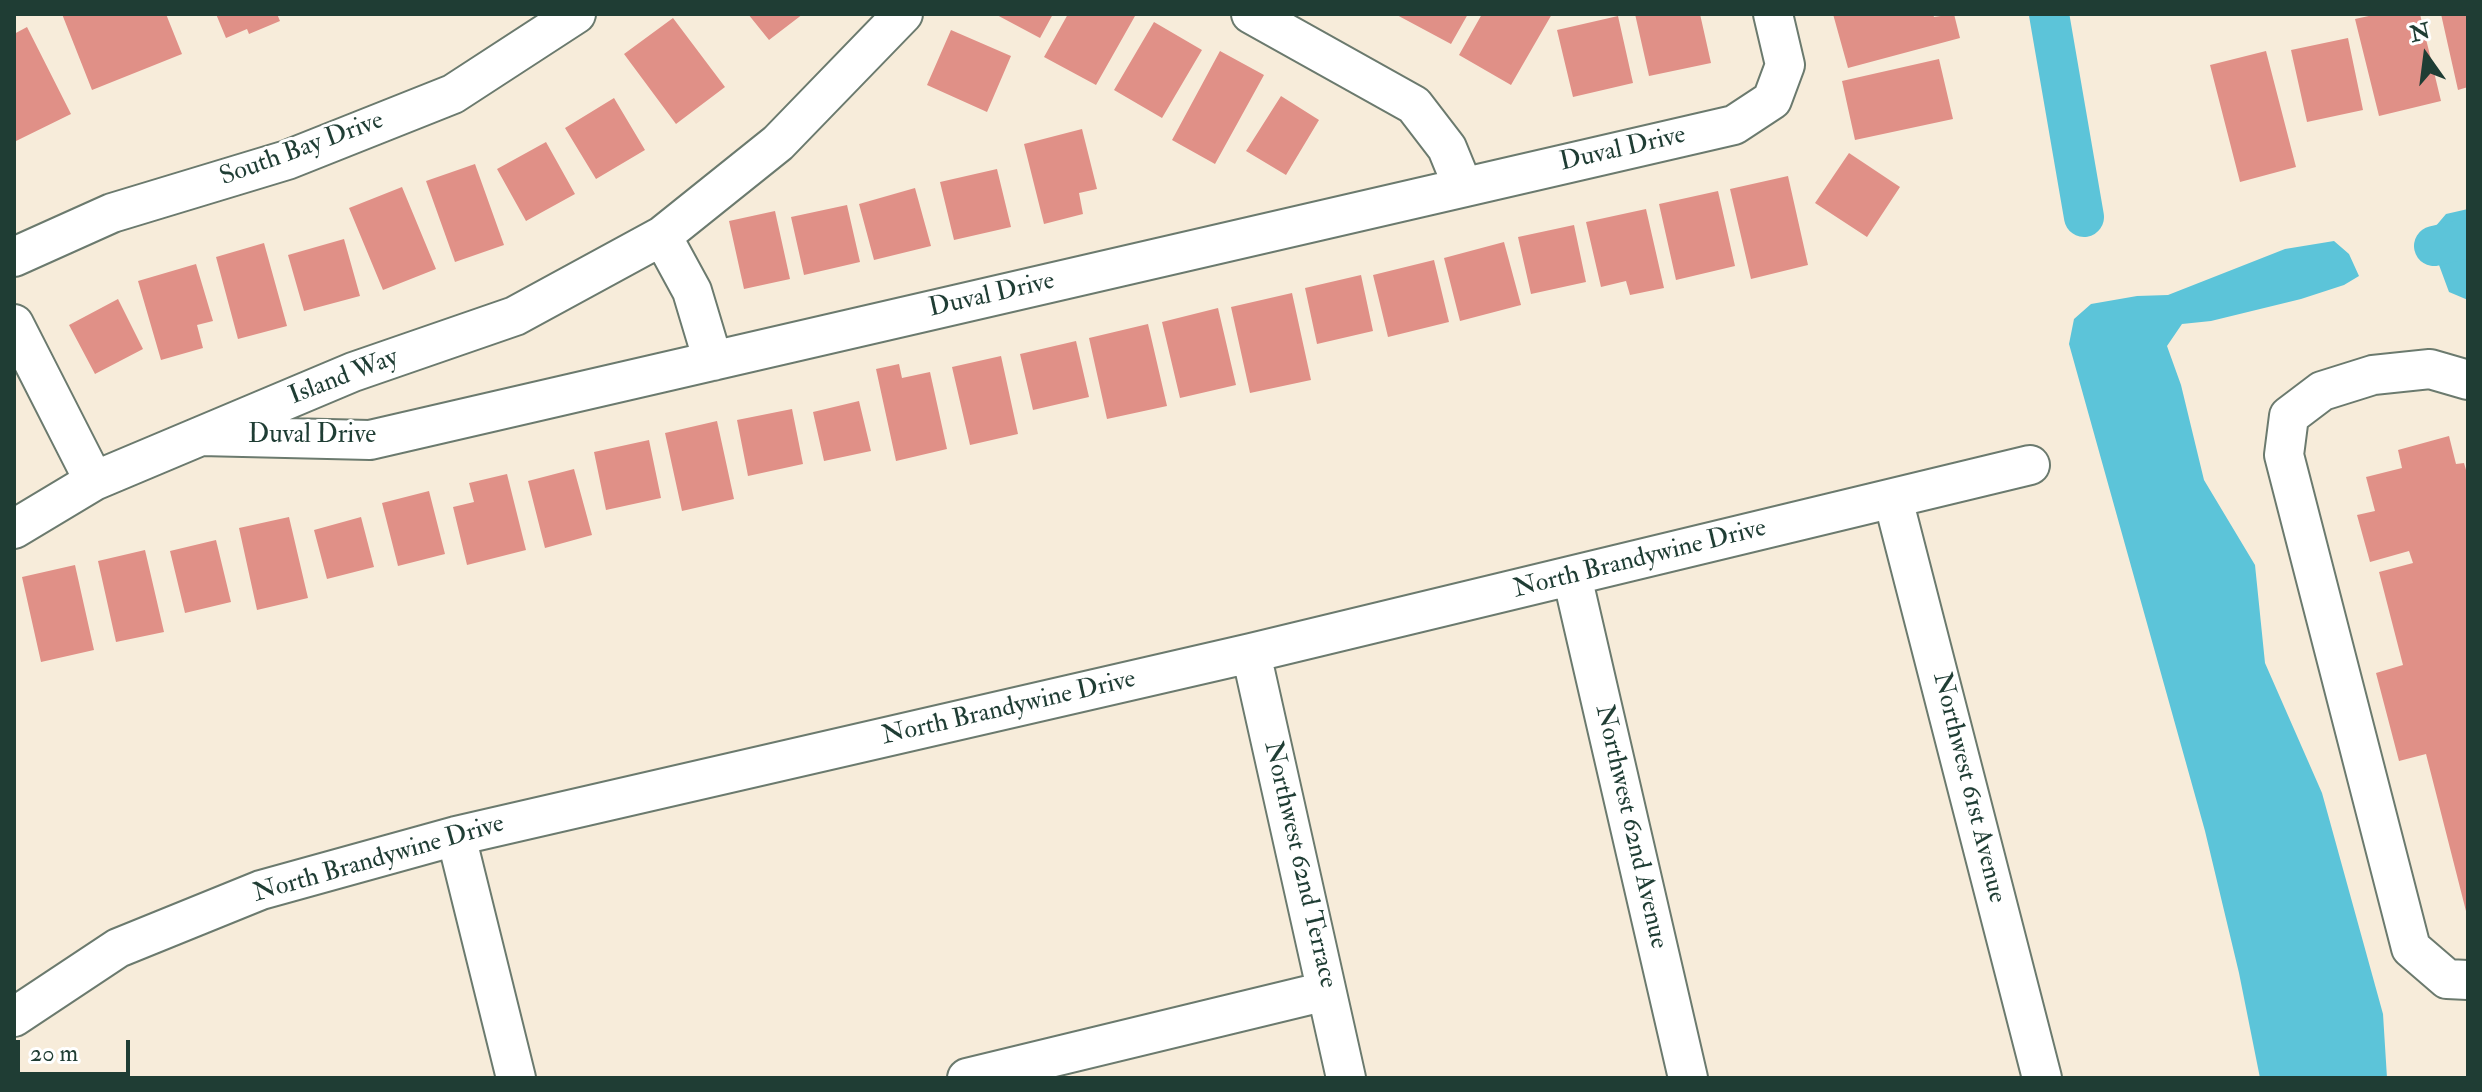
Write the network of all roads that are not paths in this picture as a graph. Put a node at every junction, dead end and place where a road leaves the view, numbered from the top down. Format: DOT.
graph roads {
  1 [pos="576,14"];
  2 [pos="903,14"];
  3 [pos="1251,14"];
  4 [pos="1773,14"];
  5 [pos="1463,187"];
  6 [pos="662,236"];
  7 [pos="14,257"];
  8 [pos="14,324"];
  9 [pos="713,361"];
  10 [pos="2468,380"];
  11 [pos="201,436"];
  12 [pos="2030,465"];
  13 [pos="94,481"];
  14 [pos="1893,499"];
  15 [pos="14,529"];
  16 [pos="1572,576"];
  17 [pos="1251,653"];
  18 [pos="456,836"];
  19 [pos="2468,980"];
  20 [pos="1326,991"];
  21 [pos="14,1017"];
  22 [pos="516,1078"];
  23 [pos="967,1078"];
  24 [pos="1346,1078"];
  25 [pos="1688,1078"];
  26 [pos="2042,1078"];
  1 -- 7 [label="street, South Bay Drive"];
  2 -- 6 [label="street, Island Way"];
  3 -- 5 [label="street"];
  4 -- 5 [label="street, Duval Drive"];
  5 -- 9 [label="street, Duval Drive"];
  6 -- 9 [label="street"];
  6 -- 11 [label="street, Island Way"];
  8 -- 13 [label="street"];
  9 -- 11 [label="street, Duval Drive"];
  10 -- 19 [label="street"];
  11 -- 13 [label="street, Island Way"];
  12 -- 14 [label="street, North Brandywine Drive"];
  13 -- 15 [label="street, Island Way"];
  14 -- 16 [label="street, North Brandywine Drive"];
  14 -- 26 [label="street, Northwest 61st Avenue"];
  16 -- 17 [label="street, North Brandywine Drive"];
  16 -- 25 [label="street, Northwest 62nd Avenue"];
  17 -- 18 [label="street, North Brandywine Drive"];
  17 -- 20 [label="street, Northwest 62nd Terrace"];
  18 -- 21 [label="street, North Brandywine Drive"];
  18 -- 22 [label="street"];
  20 -- 23 [label="street"];
  20 -- 24 [label="street, Northwest 62nd Terrace"];
}
